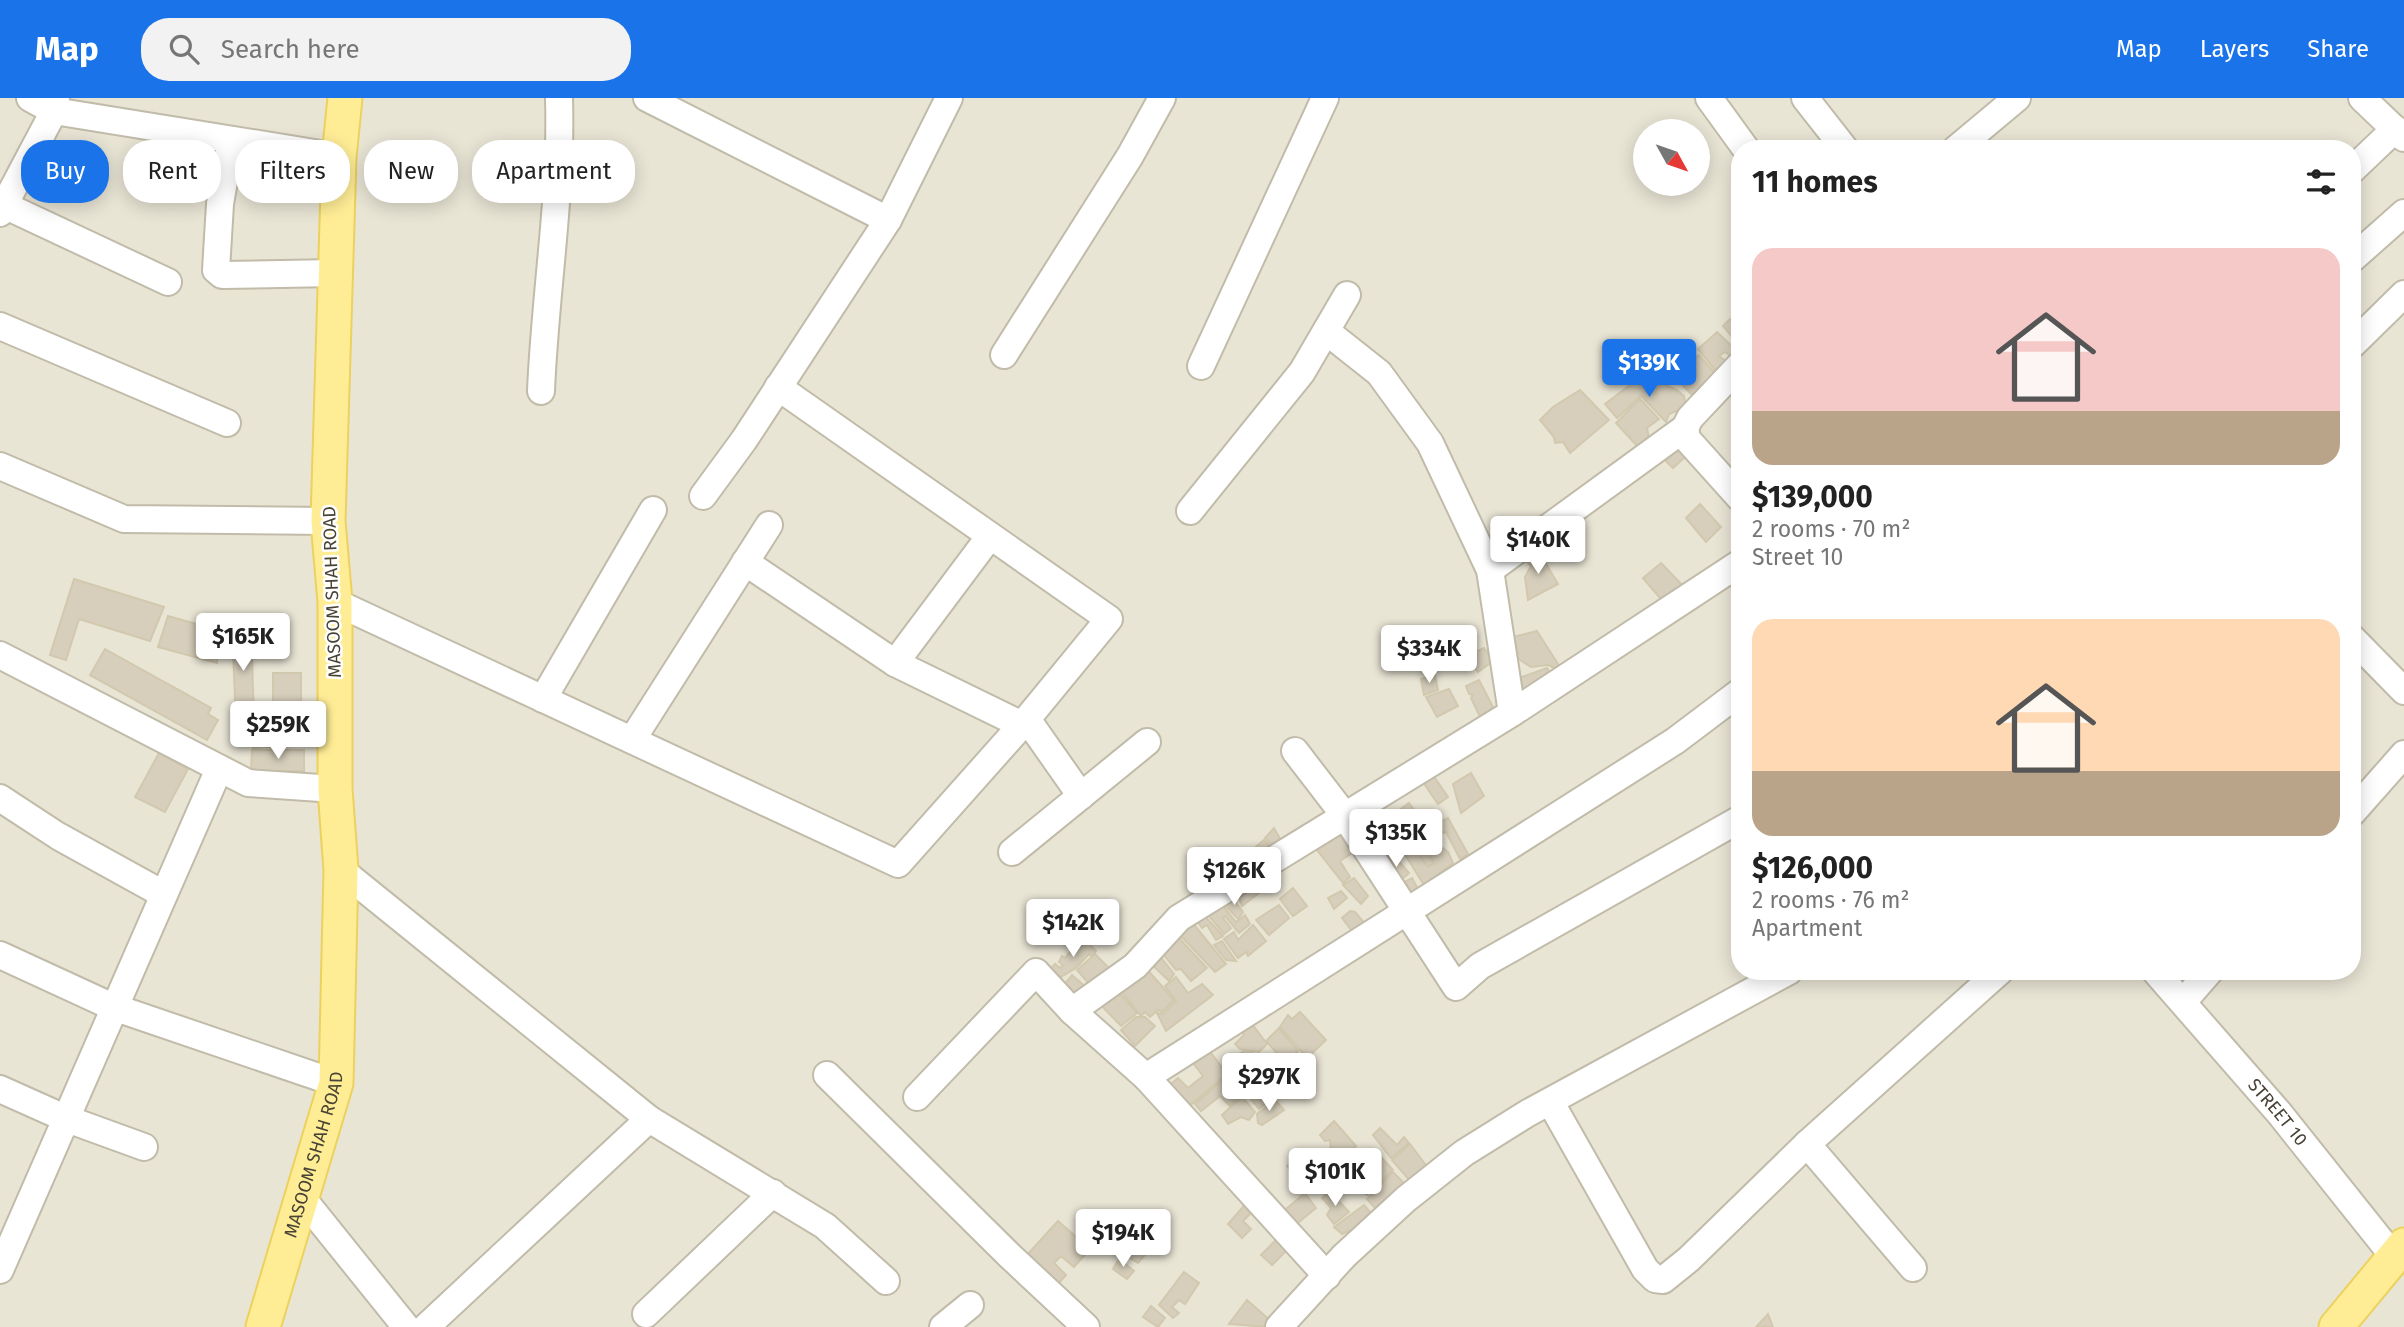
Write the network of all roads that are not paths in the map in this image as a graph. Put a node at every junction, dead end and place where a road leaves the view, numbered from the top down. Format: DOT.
graph roads {
  1 [pos="30,98"];
  2 [pos="345,98"];
  3 [pos="559,98"];
  4 [pos="648,98"];
  5 [pos="949,98"];
  6 [pos="1162,98"];
  7 [pos="1325,98"];
  8 [pos="1709,98"];
  9 [pos="1805,98"];
  10 [pos="2017,98"];
  11 [pos="2362,98"];
  12 [pos="55,105"];
  13 [pos="2400,133"];
  14 [pos="231,140"];
  15 [pos="341,140"];
  16 [pos="1739,140"];
  17 [pos="1838,140"];
  18 [pos="1967,140"];
  19 [pos="235,141"];
  20 [pos="2361,163"];
  21 [pos="337,203"];
  22 [pos="2,209"];
  23 [pos="2404,214"];
  24 [pos="888,220"];
  25 [pos="2361,251"];
  26 [pos="335,273"];
  27 [pos="168,282"];
  28 [pos="2404,294"];
  29 [pos="1347,295"];
  30 [pos="0,326"];
  31 [pos="1326,331"];
  32 [pos="2361,336"];
  33 [pos="1004,355"];
  34 [pos="1201,366"];
  35 [pos="1731,375"];
  36 [pos="778,387"];
  37 [pos="541,390"];
  38 [pos="228,423"];
  39 [pos="1685,428"];
  40 [pos="0,466"];
  41 [pos="1731,488"];
  42 [pos="703,496"];
  43 [pos="653,510"];
  44 [pos="1190,510"];
  45 [pos="328,522"];
  46 [pos="769,525"];
  47 [pos="990,536"];
  48 [pos="745,562"];
  49 [pos="1731,569"];
  50 [pos="1490,570"];
  51 [pos="335,602"];
  52 [pos="2361,649"];
  53 [pos="0,655"];
  54 [pos="895,663"];
  55 [pos="2404,691"];
  56 [pos="543,699"];
  57 [pos="1731,699"];
  58 [pos="1512,713"];
  59 [pos="1025,722"];
  60 [pos="632,740"];
  61 [pos="1147,741"];
  62 [pos="1295,751"];
  63 [pos="2404,754"];
  64 [pos="219,769"];
  65 [pos="335,789"];
  66 [pos="1081,796"];
  67 [pos="0,798"];
  68 [pos="2361,803"];
  69 [pos="1345,816"];
  70 [pos="1731,823"];
  71 [pos="1012,852"];
  72 [pos="341,870"];
  73 [pos="163,894"];
  74 [pos="1405,911"];
  75 [pos="0,955"];
  76 [pos="1773,980"];
  77 [pos="1990,980"];
  78 [pos="2163,980"];
  79 [pos="2202,980"];
  80 [pos="2183,1002"];
  81 [pos="113,1007"];
  82 [pos="1072,1011"];
  83 [pos="827,1075"];
  84 [pos="1146,1077"];
  85 [pos="336,1083"];
  86 [pos="0,1089"];
  87 [pos="917,1097"];
  88 [pos="1551,1103"];
  89 [pos="67,1119"];
  90 [pos="649,1119"];
  91 [pos="1807,1144"];
  92 [pos="144,1147"];
  93 [pos="773,1193"];
  94 [pos="303,1199"];
  95 [pos="8,1230"];
  96 [pos="2401,1259"];
  97 [pos="1913,1268"];
  98 [pos="0,1270"];
  99 [pos="1326,1276"];
  100 [pos="886,1281"];
  101 [pos="970,1305"];
  102 [pos="646,1314"];
  103 [pos="263,1327"];
  104 [pos="406,1327"];
  105 [pos="426,1327"];
  106 [pos="943,1327"];
  107 [pos="1086,1327"];
  108 [pos="1279,1327"];
  109 [pos="2336,1327"];
  110 [pos="2362,1327"];
  1 -- 12 [label="street"];
  2 -- 15 [label="main road, MASOOM SHAH ROAD"];
  3 -- 37 [label="street"];
  4 -- 24 [label="street"];
  5 -- 24 [label="street"];
  6 -- 33 [label="street"];
  7 -- 34 [label="street"];
  8 -- 16 [label="street"];
  9 -- 17 [label="street"];
  10 -- 18 [label="street"];
  11 -- 13 [label="street"];
  12 -- 14 [label="street"];
  12 -- 22 [label="street"];
  13 -- 20 [label="street"];
  14 -- 19 [label="street"];
  14 -- 26 [label="street"];
  21 -- 26 [label="main road, MASOOM SHAH ROAD"];
  22 -- 27 [label="street"];
  23 -- 25 [label="street"];
  24 -- 36 [label="street"];
  26 -- 45 [label="main road, MASOOM SHAH ROAD"];
  28 -- 32 [label="street"];
  29 -- 31 [label="street"];
  30 -- 38 [label="street"];
  31 -- 44 [label="street"];
  31 -- 50 [label="street"];
  35 -- 39 [label="street"];
  36 -- 42 [label="street"];
  36 -- 47 [label="street"];
  39 -- 41 [label="street"];
  39 -- 50 [label="street"];
  40 -- 45 [label="street"];
  43 -- 56 [label="street"];
  45 -- 51 [label="main road, MASOOM SHAH ROAD"];
  46 -- 48 [label="street"];
  47 -- 54 [label="street"];
  47 -- 59 [label="street"];
  48 -- 54 [label="street"];
  48 -- 60 [label="street"];
  49 -- 58 [label="street"];
  50 -- 58 [label="street"];
  51 -- 56 [label="street"];
  51 -- 65 [label="main road, MASOOM SHAH ROAD"];
  52 -- 55 [label="street"];
  53 -- 64 [label="street"];
  54 -- 59 [label="street"];
  56 -- 60 [label="street"];
  57 -- 74 [label="street"];
  58 -- 69 [label="street"];
  59 -- 60 [label="street"];
  59 -- 66 [label="street"];
  61 -- 66 [label="street"];
  62 -- 69 [label="street"];
  63 -- 68 [label="street"];
  64 -- 65 [label="street"];
  64 -- 73 [label="street"];
  65 -- 72 [label="main road, MASOOM SHAH ROAD"];
  66 -- 71 [label="street"];
  67 -- 73 [label="street"];
  69 -- 74 [label="street"];
  69 -- 82 [label="street"];
  70 -- 74 [label="street"];
  72 -- 85 [label="main road, MASOOM SHAH ROAD"];
  72 -- 90 [label="street"];
  73 -- 81 [label="street"];
  74 -- 84 [label="street"];
  75 -- 81 [label="street"];
  76 -- 88 [label="street"];
  77 -- 91 [label="street"];
  78 -- 80 [label="street, STREET 10"];
  79 -- 80 [label="street"];
  80 -- 96 [label="street, STREET 10"];
  81 -- 85 [label="street"];
  81 -- 89 [label="street"];
  82 -- 84 [label="street"];
  82 -- 87 [label="street"];
  83 -- 107 [label="street"];
  84 -- 99 [label="street"];
  85 -- 94 [label="main road, MASOOM SHAH ROAD"];
  86 -- 89 [label="street"];
  88 -- 91 [label="street"];
  88 -- 99 [label="street"];
  89 -- 92 [label="street"];
  89 -- 95 [label="street"];
  90 -- 93 [label="street"];
  90 -- 105 [label="street"];
  91 -- 97 [label="street"];
  93 -- 100 [label="street"];
  93 -- 102 [label="street"];
  94 -- 103 [label="main road, MASOOM SHAH ROAD"];
  94 -- 104 [label="street"];
  95 -- 98 [label="street"];
  96 -- 109 [label="main road"];
  96 -- 110 [label="main road"];
  99 -- 108 [label="street"];
  101 -- 106 [label="street"];
}
